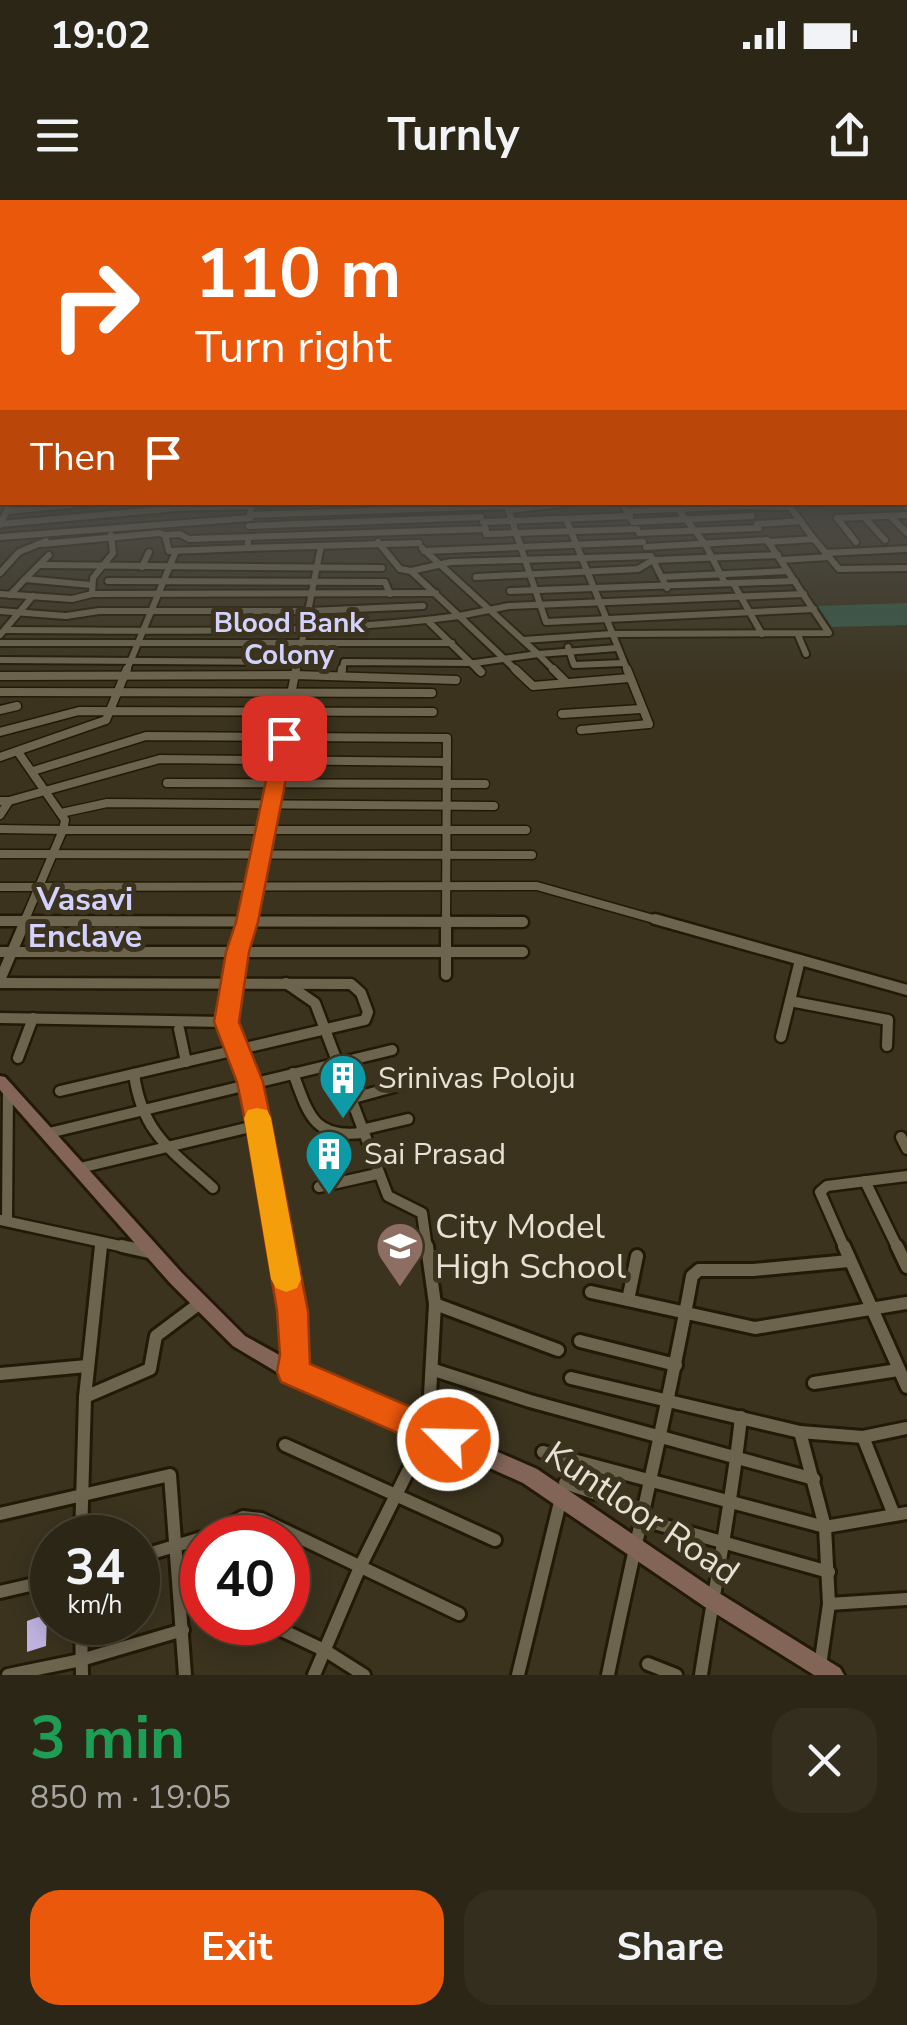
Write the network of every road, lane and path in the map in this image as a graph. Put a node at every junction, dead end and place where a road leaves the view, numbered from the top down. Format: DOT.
graph roads {
  1 [pos="34,548"];
  2 [pos="77,548"];
  3 [pos="113,548"];
  4 [pos="167,548"];
  5 [pos="236,548"];
  6 [pos="248,548"];
  7 [pos="254,548"];
  8 [pos="318,548"];
  9 [pos="382,548"];
  10 [pos="422,548"];
  11 [pos="486,548"];
  12 [pos="523,548"];
  13 [pos="579,548"];
  14 [pos="646,548"];
  15 [pos="707,548"];
  16 [pos="773,548"];
  17 [pos="821,548"];
  18 [pos="907,548"];
  19 [pos="206,550"];
  20 [pos="176,551"];
  21 [pos="424,551"];
  22 [pos="148,552"];
  23 [pos="290,552"];
  24 [pos="4,553"];
  25 [pos="262,554"];
  26 [pos="49,555"];
  27 [pos="356,555"];
  28 [pos="827,555"];
  29 [pos="582,556"];
  30 [pos="14,557"];
  31 [pos="779,557"];
  32 [pos="652,558"];
  33 [pos="711,558"];
  34 [pos="526,559"];
  35 [pos="439,564"];
  36 [pos="40,565"];
  37 [pos="67,566"];
  38 [pos="142,567"];
  39 [pos="170,567"];
  40 [pos="200,567"];
  41 [pos="101,568"];
  42 [pos="230,568"];
  43 [pos="259,568"];
  44 [pos="288,568"];
  45 [pos="318,568"];
  46 [pos="354,568"];
  47 [pos="382,568"];
  48 [pos="907,568"];
  49 [pos="411,570"];
  50 [pos="788,570"];
  51 [pos="588,572"];
  52 [pos="0,573"];
  53 [pos="531,574"];
  54 [pos="720,574"];
  55 [pos="662,576"];
  56 [pos="476,577"];
  57 [pos="25,580"];
  58 [pos="108,581"];
  59 [pos="164,581"];
  60 [pos="795,581"];
  61 [pos="315,582"];
  62 [pos="729,583"];
  63 [pos="92,585"];
  64 [pos="666,585"];
  65 [pos="594,588"];
  66 [pos="536,590"];
  67 [pos="436,592"];
  68 [pos="510,592"];
  69 [pos="0,594"];
  70 [pos="92,594"];
  71 [pos="158,594"];
  72 [pos="377,594"];
  73 [pos="390,594"];
  74 [pos="804,594"];
  75 [pos="10,595"];
  76 [pos="312,595"];
  77 [pos="34,596"];
  78 [pos="742,597"];
  79 [pos="672,600"];
  80 [pos="600,601"];
  81 [pos="540,605"];
  82 [pos="423,606"];
  83 [pos="381,608"];
  84 [pos="814,609"];
  85 [pos="488,610"];
  86 [pos="0,611"];
  87 [pos="308,611"];
  88 [pos="19,612"];
  89 [pos="151,612"];
  90 [pos="751,612"];
  91 [pos="678,614"];
  92 [pos="459,616"];
  93 [pos="606,619"];
  94 [pos="429,622"];
  95 [pos="561,622"];
  96 [pos="385,626"];
  97 [pos="347,629"];
  98 [pos="112,630"];
  99 [pos="304,630"];
  100 [pos="144,631"];
  101 [pos="683,633"];
  102 [pos="612,634"];
  103 [pos="762,634"];
  104 [pos="564,636"];
  105 [pos="798,636"];
  106 [pos="1,639"];
  107 [pos="523,640"];
  108 [pos="452,643"];
  109 [pos="105,644"];
  110 [pos="344,644"];
  111 [pos="138,645"];
  112 [pos="302,646"];
  113 [pos="617,648"];
  114 [pos="569,650"];
  115 [pos="538,654"];
  116 [pos="806,654"];
  117 [pos="0,657"];
  118 [pos="505,660"];
  119 [pos="105,661"];
  120 [pos="131,661"];
  121 [pos="298,662"];
  122 [pos="344,662"];
  123 [pos="475,663"];
  124 [pos="623,663"];
  125 [pos="481,672"];
  126 [pos="294,675"];
  127 [pos="0,676"];
  128 [pos="125,676"];
  129 [pos="341,676"];
  130 [pos="629,678"];
  131 [pos="456,680"];
  132 [pos="566,682"];
  133 [pos="0,692"];
  134 [pos="118,693"];
  135 [pos="293,693"];
  136 [pos="432,694"];
  137 [pos="17,706"];
  138 [pos="641,708"];
  139 [pos="0,710"];
  140 [pos="110,711"];
  141 [pos="289,712"];
  142 [pos="433,712"];
  143 [pos="562,714"];
  144 [pos="581,730"];
  145 [pos="0,732"];
  146 [pos="284,738"];
  147 [pos="18,752"];
  148 [pos="0,756"];
  149 [pos="280,761"];
  150 [pos="447,762"];
  151 [pos="34,771"];
  152 [pos="167,783"];
  153 [pos="275,783"];
  154 [pos="446,784"];
  155 [pos="485,784"];
  156 [pos="44,791"];
  157 [pos="4,801"];
  158 [pos="446,805"];
  159 [pos="270,806"];
  160 [pos="494,806"];
  161 [pos="61,813"];
  162 [pos="0,815"];
  163 [pos="0,829"];
  164 [pos="63,830"];
  165 [pos="266,830"];
  166 [pos="446,830"];
  167 [pos="526,830"];
  168 [pos="0,854"];
  169 [pos="53,854"];
  170 [pos="261,854"];
  171 [pos="446,855"];
  172 [pos="532,855"];
  173 [pos="0,887"];
  174 [pos="38,887"];
  175 [pos="254,888"];
  176 [pos="446,888"];
  177 [pos="0,921"];
  178 [pos="446,921"];
  179 [pos="24,922"];
  180 [pos="247,922"];
  181 [pos="523,922"];
  182 [pos="6,952"];
  183 [pos="238,952"];
  184 [pos="446,952"];
  185 [pos="523,952"];
  186 [pos="800,960"];
  187 [pos="446,975"];
  188 [pos="0,982"];
  189 [pos="286,983"];
  190 [pos="232,984"];
  191 [pos="907,990"];
  192 [pos="790,1001"];
  193 [pos="0,1018"];
  194 [pos="33,1018"];
  195 [pos="226,1022"];
  196 [pos="324,1028"];
  197 [pos="179,1029"];
  198 [pos="781,1037"];
  199 [pos="888,1046"];
  200 [pos="238,1050"];
  201 [pos="392,1050"];
  202 [pos="18,1058"];
  203 [pos="186,1062"];
  204 [pos="336,1063"];
  205 [pos="292,1073"];
  206 [pos="134,1074"];
  207 [pos="250,1082"];
  208 [pos="408,1083"];
  209 [pos="4,1084"];
  210 [pos="60,1091"];
  211 [pos="350,1098"];
  212 [pos="139,1109"];
  213 [pos="408,1120"];
  214 [pos="259,1126"];
  215 [pos="361,1131"];
  216 [pos="49,1133"];
  217 [pos="901,1137"];
  218 [pos="168,1148"];
  219 [pos="907,1149"];
  220 [pos="80,1168"];
  221 [pos="377,1174"];
  222 [pos="907,1176"];
  223 [pos="865,1181"];
  224 [pos="213,1188"];
  225 [pos="319,1188"];
  226 [pos="4,1220"];
  227 [pos="101,1242"];
  228 [pos="156,1254"];
  229 [pos="637,1256"];
  230 [pos="849,1261"];
  231 [pos="907,1267"];
  232 [pos="592,1292"];
  233 [pos="628,1300"];
  234 [pos="200,1303"];
  235 [pos="907,1303"];
  236 [pos="435,1304"];
  237 [pos="872,1308"];
  238 [pos="687,1313"];
  239 [pos="580,1342"];
  240 [pos="558,1350"];
  241 [pos="676,1365"];
  242 [pos="87,1366"];
  243 [pos="434,1370"];
  244 [pos="898,1370"];
  245 [pos="292,1372"];
  246 [pos="0,1374"];
  247 [pos="572,1378"];
  248 [pos="814,1383"];
  249 [pos="907,1387"];
  250 [pos="84,1397"];
  251 [pos="669,1403"];
  252 [pos="741,1417"];
  253 [pos="907,1428"];
  254 [pos="428,1431"];
  255 [pos="800,1432"];
  256 [pos="660,1436"];
  257 [pos="863,1437"];
  258 [pos="285,1445"];
  259 [pos="542,1452"];
  260 [pos="734,1459"];
  261 [pos="650,1477"];
  262 [pos="814,1478"];
  263 [pos="563,1490"];
  264 [pos="82,1495"];
  265 [pos="394,1498"];
  266 [pos="732,1504"];
  267 [pos="0,1514"];
  268 [pos="641,1514"];
  269 [pos="901,1514"];
  270 [pos="81,1515"];
  271 [pos="825,1527"];
  272 [pos="495,1540"];
  273 [pos="310,1543"];
  274 [pos="721,1543"];
  275 [pos="180,1545"];
  276 [pos="176,1546"];
  277 [pos="633,1547"];
  278 [pos="160,1551"];
  279 [pos="360,1567"];
  280 [pos="829,1572"];
  281 [pos="30,1585"];
  282 [pos="0,1592"];
  283 [pos="180,1596"];
  284 [pos="907,1599"];
  285 [pos="712,1600"];
  286 [pos="829,1604"];
  287 [pos="458,1614"];
  288 [pos="180,1631"];
  289 [pos="310,1643"];
  290 [pos="184,1645"];
  291 [pos="326,1651"];
  292 [pos="648,1664"];
  293 [pos="799,1665"];
  294 [pos="82,1668"];
  295 [pos="826,1671"];
  296 [pos="8,1675"];
  297 [pos="185,1675"];
  298 [pos="314,1675"];
  299 [pos="364,1675"];
  300 [pos="518,1675"];
  301 [pos="608,1675"];
  302 [pos="676,1675"];
  303 [pos="701,1675"];
  1 -- 30 [label="street"];
  2 -- 37 [label="street"];
  3 -- 41 [label="street"];
  4 -- 20 [label="street"];
  5 -- 6 [label="street"];
  5 -- 19 [label="street"];
  5 -- 42 [label="street"];
  6 -- 7 [label="street"];
  8 -- 45 [label="street"];
  9 -- 49 [label="street"];
  10 -- 21 [label="street"];
  11 -- 21 [label="street"];
  12 -- 34 [label="street"];
  13 -- 29 [label="street"];
  14 -- 32 [label="street"];
  15 -- 33 [label="street"];
  16 -- 31 [label="street"];
  17 -- 28 [label="street"];
  18 -- 28 [label="street"];
  19 -- 20 [label="street"];
  19 -- 40 [label="street"];
  20 -- 39 [label="street"];
  21 -- 35 [label="street"];
  22 -- 38 [label="street"];
  23 -- 44 [label="street"];
  24 -- 30 [label="street"];
  25 -- 43 [label="street"];
  26 -- 36 [label="street"];
  27 -- 46 [label="street"];
  28 -- 31 [label="street"];
  28 -- 48 [label="street"];
  29 -- 32 [label="street"];
  29 -- 34 [label="street"];
  29 -- 51 [label="street"];
  30 -- 52 [label="street"];
  31 -- 33 [label="street"];
  31 -- 50 [label="street"];
  32 -- 33 [label="street"];
  32 -- 51 [label="street"];
  32 -- 55 [label="street"];
  33 -- 54 [label="street"];
  34 -- 35 [label="street"];
  34 -- 53 [label="street"];
  35 -- 49 [label="street"];
  35 -- 85 [label="street"];
  36 -- 37 [label="street"];
  36 -- 57 [label="street"];
  37 -- 41 [label="street"];
  38 -- 39 [label="street"];
  38 -- 41 [label="street"];
  39 -- 40 [label="street"];
  39 -- 59 [label="street"];
  40 -- 42 [label="street"];
  41 -- 63 [label="street"];
  42 -- 43 [label="street"];
  43 -- 44 [label="street"];
  44 -- 45 [label="street"];
  45 -- 46 [label="street"];
  45 -- 61 [label="street"];
  46 -- 47 [label="street"];
  49 -- 67 [label="street"];
  50 -- 54 [label="street"];
  50 -- 60 [label="street"];
  51 -- 53 [label="street"];
  51 -- 65 [label="street"];
  53 -- 56 [label="street"];
  53 -- 66 [label="street"];
  54 -- 55 [label="street"];
  54 -- 62 [label="street"];
  55 -- 64 [label="street"];
  57 -- 63 [label="street"];
  57 -- 75 [label="street"];
  58 -- 59 [label="street"];
  59 -- 61 [label="street"];
  59 -- 71 [label="street"];
  60 -- 62 [label="street"];
  60 -- 74 [label="street"];
  61 -- 73 [label="street"];
  61 -- 76 [label="street"];
  62 -- 64 [label="street"];
  62 -- 78 [label="street"];
  63 -- 70 [label="street"];
  64 -- 65 [label="street"];
  64 -- 79 [label="street"];
  65 -- 66 [label="street"];
  65 -- 80 [label="street"];
  66 -- 68 [label="street"];
  66 -- 81 [label="street"];
  67 -- 73 [label="street"];
  67 -- 92 [label="street"];
  69 -- 75 [label="street"];
  70 -- 71 [label="street"];
  70 -- 77 [label="street"];
  71 -- 76 [label="street"];
  71 -- 89 [label="street"];
  72 -- 73 [label="street"];
  72 -- 76 [label="street"];
  72 -- 83 [label="street"];
  74 -- 78 [label="street"];
  74 -- 84 [label="street"];
  75 -- 77 [label="street"];
  76 -- 87 [label="street"];
  77 -- 88 [label="street"];
  78 -- 79 [label="street"];
  78 -- 90 [label="street"];
  79 -- 80 [label="street"];
  79 -- 91 [label="street"];
  80 -- 81 [label="street"];
  80 -- 93 [label="street"];
  81 -- 85 [label="street"];
  81 -- 95 [label="street"];
  82 -- 83 [label="street"];
  83 -- 87 [label="street"];
  83 -- 96 [label="street"];
  84 -- 90 [label="street"];
  84 -- 105 [label="street"];
  85 -- 92 [label="street"];
  85 -- 107 [label="street"];
  86 -- 88 [label="street"];
  87 -- 89 [label="street"];
  87 -- 99 [label="street"];
  88 -- 89 [label="street"];
  88 -- 106 [label="street"];
  89 -- 100 [label="street"];
  90 -- 91 [label="street"];
  90 -- 103 [label="street"];
  91 -- 93 [label="street"];
  91 -- 101 [label="street"];
  92 -- 94 [label="street"];
  92 -- 118 [label="street"];
  93 -- 95 [label="street"];
  93 -- 102 [label="street"];
  94 -- 96 [label="street"];
  94 -- 108 [label="street"];
  95 -- 104 [label="street"];
  96 -- 97 [label="street"];
  97 -- 99 [label="street"];
  97 -- 110 [label="street"];
  98 -- 100 [label="street"];
  98 -- 106 [label="street"];
  98 -- 109 [label="street"];
  99 -- 100 [label="street"];
  99 -- 112 [label="street"];
  100 -- 111 [label="street"];
  101 -- 102 [label="street"];
  101 -- 103 [label="street"];
  102 -- 104 [label="street"];
  102 -- 113 [label="street"];
  103 -- 105 [label="street"];
  104 -- 107 [label="street"];
  104 -- 114 [label="street"];
  105 -- 116 [label="street"];
  106 -- 109 [label="street"];
  106 -- 117 [label="street"];
  107 -- 115 [label="street"];
  108 -- 110 [label="street"];
  108 -- 123 [label="street"];
  109 -- 111 [label="street"];
  109 -- 119 [label="street"];
  110 -- 112 [label="street"];
  110 -- 122 [label="street"];
  111 -- 112 [label="street"];
  111 -- 120 [label="street"];
  112 -- 121 [label="street"];
  113 -- 114 [label="street"];
  113 -- 124 [label="street"];
  114 -- 115 [label="street"];
  114 -- 124 [label="street"];
  115 -- 118 [label="street"];
  115 -- 132 [label="street"];
  117 -- 119 [label="street"];
  118 -- 123 [label="street"];
  118 -- 132 [label="street"];
  119 -- 120 [label="street"];
  119 -- 128 [label="street"];
  120 -- 121 [label="street"];
  120 -- 128 [label="street"];
  121 -- 126 [label="street"];
  122 -- 123 [label="street"];
  122 -- 129 [label="street"];
  123 -- 125 [label="street"];
  124 -- 130 [label="street"];
  126 -- 128 [label="street"];
  126 -- 129 [label="street"];
  126 -- 135 [label="street"];
  127 -- 128 [label="street"];
  128 -- 134 [label="street"];
  129 -- 131 [label="street"];
  130 -- 132 [label="street"];
  130 -- 138 [label="street"];
  133 -- 134 [label="street"];
  134 -- 135 [label="street"];
  134 -- 140 [label="street"];
  135 -- 136 [label="street"];
  135 -- 141 [label="street"];
  137 -- 139 [label="street"];
  138 -- 143 [label="street"];
  138 -- 144 [label="street"];
  140 -- 141 [label="street"];
  140 -- 145 [label="street"];
  140 -- 147 [label="street"];
  141 -- 142 [label="street"];
  141 -- 146 [label="street"];
  146 -- 149 [label="street"];
  146 -- 150 [label="street"];
  146 -- 151 [label="street"];
  147 -- 148 [label="street"];
  147 -- 151 [label="street"];
  149 -- 150 [label="street"];
  149 -- 153 [label="street"];
  149 -- 156 [label="street"];
  150 -- 154 [label="street"];
  151 -- 156 [label="street"];
  152 -- 153 [label="street"];
  153 -- 154 [label="street"];
  153 -- 159 [label="street"];
  154 -- 155 [label="street"];
  154 -- 158 [label="street"];
  156 -- 157 [label="street"];
  156 -- 161 [label="street"];
  157 -- 162 [label="street"];
  158 -- 159 [label="street"];
  158 -- 160 [label="street"];
  158 -- 166 [label="street"];
  159 -- 161 [label="street"];
  159 -- 165 [label="street"];
  161 -- 164 [label="street"];
  163 -- 164 [label="street"];
  164 -- 165 [label="street"];
  164 -- 169 [label="street"];
  165 -- 166 [label="street"];
  165 -- 170 [label="street"];
  166 -- 167 [label="street"];
  166 -- 171 [label="street"];
  168 -- 169 [label="street"];
  169 -- 170 [label="street"];
  169 -- 174 [label="street"];
  170 -- 171 [label="street"];
  170 -- 175 [label="street"];
  171 -- 172 [label="street"];
  171 -- 176 [label="street"];
  173 -- 174 [label="street"];
  174 -- 175 [label="street"];
  174 -- 179 [label="street"];
  175 -- 176 [label="street"];
  175 -- 180 [label="street"];
  176 -- 178 [label="street"];
  176 -- 186 [label="street"];
  177 -- 179 [label="street"];
  178 -- 180 [label="street"];
  178 -- 181 [label="street"];
  178 -- 184 [label="street"];
  179 -- 180 [label="street"];
  179 -- 182 [label="street"];
  180 -- 183 [label="street"];
  182 -- 183 [label="street"];
  182 -- 188 [label="street"];
  183 -- 184 [label="street"];
  183 -- 190 [label="street"];
  184 -- 185 [label="street"];
  184 -- 187 [label="street"];
  186 -- 191 [label="street"];
  186 -- 192 [label="street"];
  188 -- 190 [label="street"];
  189 -- 190 [label="street"];
  189 -- 196 [label="street"];
  189 -- 196 [label="street"];
  190 -- 195 [label="street"];
  192 -- 198 [label="street"];
  192 -- 199 [label="street"];
  193 -- 194 [label="street"];
  194 -- 195 [label="street"];
  194 -- 202 [label="street"];
  195 -- 200 [label="street"];
  196 -- 200 [label="street"];
  196 -- 204 [label="street"];
  197 -- 203 [label="street"];
  200 -- 203 [label="street"];
  200 -- 207 [label="street"];
  201 -- 204 [label="street"];
  203 -- 206 [label="street"];
  204 -- 205 [label="street"];
  204 -- 211 [label="street"];
  205 -- 207 [label="street"];
  205 -- 215 [label="street"];
  206 -- 210 [label="street"];
  206 -- 212 [label="street"];
  207 -- 212 [label="street"];
  207 -- 214 [label="street"];
  208 -- 211 [label="street"];
  209 -- 216 [label="street, Kuntloor Road"];
  209 -- 226 [label="street"];
  211 -- 215 [label="street"];
  212 -- 216 [label="street"];
  212 -- 218 [label="street"];
  213 -- 215 [label="street"];
  214 -- 218 [label="street"];
  214 -- 245 [label="street"];
  215 -- 221 [label="street"];
  216 -- 220 [label="street, Kuntloor Road"];
  217 -- 219 [label="street"];
  218 -- 220 [label="street"];
  218 -- 224 [label="street"];
  220 -- 228 [label="street, Kuntloor Road"];
  221 -- 225 [label="street"];
  221 -- 236 [label="street"];
  222 -- 223 [label="street"];
  223 -- 230 [label="street"];
  223 -- 231 [label="street"];
  226 -- 227 [label="street"];
  227 -- 228 [label="street"];
  227 -- 242 [label="street"];
  228 -- 234 [label="street, Kuntloor Road"];
  229 -- 233 [label="street"];
  230 -- 237 [label="street"];
  230 -- 238 [label="street"];
  232 -- 233 [label="street"];
  233 -- 238 [label="street"];
  234 -- 245 [label="street, Kuntloor Road"];
  234 -- 250 [label="street"];
  235 -- 237 [label="street"];
  236 -- 240 [label="street"];
  236 -- 243 [label="street"];
  237 -- 238 [label="street"];
  237 -- 244 [label="street"];
  238 -- 241 [label="street"];
  239 -- 241 [label="street"];
  241 -- 251 [label="street"];
  242 -- 246 [label="street"];
  242 -- 250 [label="street"];
  243 -- 254 [label="street"];
  243 -- 256 [label="street"];
  244 -- 248 [label="street"];
  244 -- 249 [label="street"];
  245 -- 254 [label="street, Kuntloor Road"];
  247 -- 251 [label="street"];
  250 -- 264 [label="street"];
  251 -- 252 [label="street"];
  251 -- 256 [label="street"];
  252 -- 255 [label="street"];
  252 -- 260 [label="street"];
  253 -- 257 [label="street"];
  254 -- 263 [label="street, Kuntloor Road"];
  254 -- 265 [label="street"];
  255 -- 257 [label="street"];
  255 -- 262 [label="street"];
  256 -- 260 [label="street"];
  256 -- 261 [label="street"];
  257 -- 269 [label="street"];
  258 -- 265 [label="street"];
  259 -- 261 [label="street"];
  260 -- 262 [label="street"];
  260 -- 266 [label="street"];
  261 -- 266 [label="street"];
  261 -- 268 [label="street"];
  262 -- 271 [label="street"];
  263 -- 268 [label="street"];
  263 -- 277 [label="street, Kuntloor Road"];
  263 -- 300 [label="street"];
  264 -- 267 [label="street"];
  264 -- 270 [label="street"];
  264 -- 276 [label="street"];
  265 -- 272 [label="street"];
  265 -- 279 [label="street"];
  266 -- 271 [label="street"];
  266 -- 274 [label="street"];
  268 -- 274 [label="street"];
  268 -- 277 [label="street"];
  269 -- 271 [label="street"];
  271 -- 280 [label="street"];
  273 -- 279 [label="street"];
  274 -- 280 [label="street"];
  274 -- 285 [label="street"];
  275 -- 276 [label="street"];
  276 -- 278 [label="street"];
  276 -- 283 [label="street"];
  277 -- 285 [label="street, Kuntloor Road"];
  277 -- 301 [label="street"];
  279 -- 287 [label="street"];
  279 -- 291 [label="street"];
  280 -- 286 [label="street"];
  281 -- 282 [label="street"];
  284 -- 286 [label="street"];
  285 -- 293 [label="street, Kuntloor Road"];
  285 -- 303 [label="street"];
  286 -- 295 [label="street"];
  288 -- 294 [label="street"];
  289 -- 291 [label="street"];
  290 -- 297 [label="street"];
  291 -- 298 [label="street"];
  291 -- 299 [label="street"];
  292 -- 302 [label="street"];
  293 -- 295 [label="street, Kuntloor Road"];
  294 -- 296 [label="street"];
}
